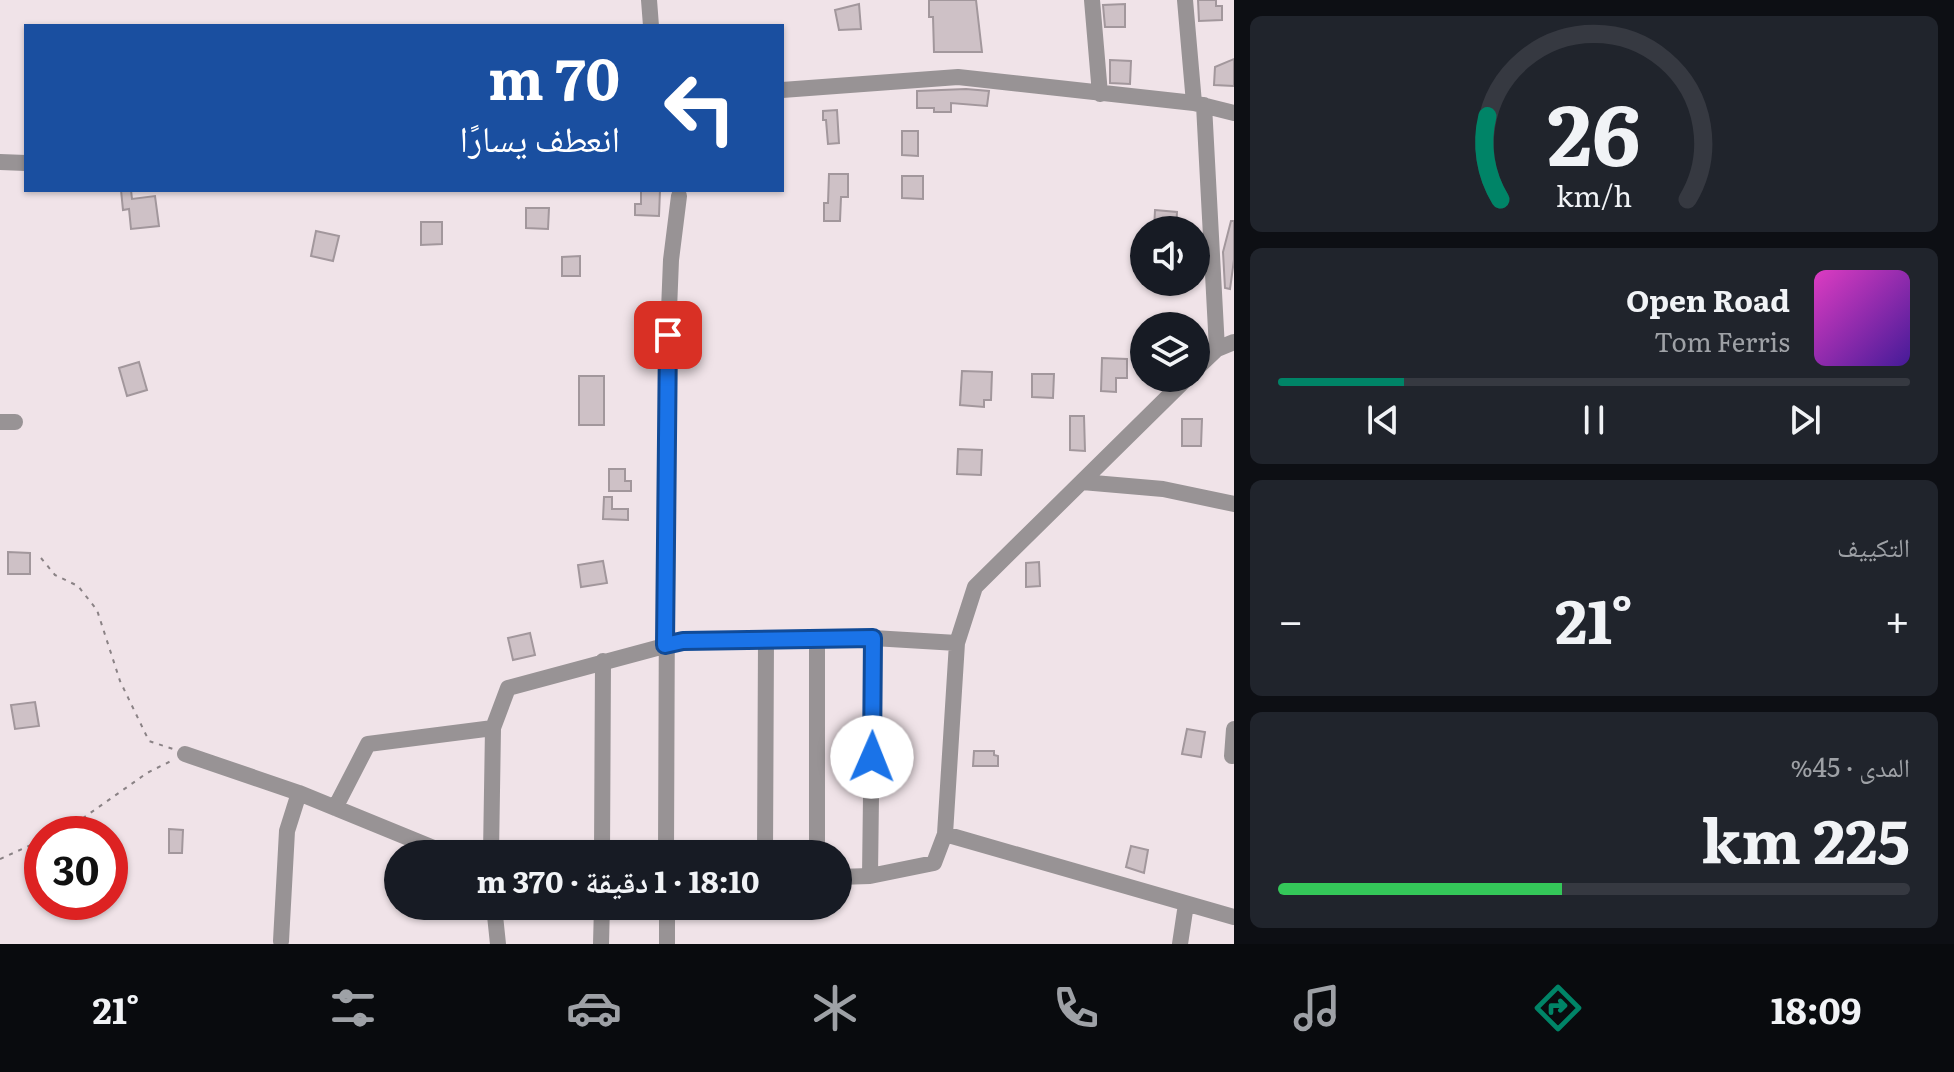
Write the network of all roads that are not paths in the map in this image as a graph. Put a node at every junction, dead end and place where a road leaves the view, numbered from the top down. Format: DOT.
graph roads {
  1 [pos="649,0"];
  2 [pos="1092,0"];
  3 [pos="1185,0"];
  4 [pos="651,24"];
  5 [pos="784,90"];
  6 [pos="1100,94"];
  7 [pos="1199,104"];
  8 [pos="1234,113"];
  9 [pos="0,162"];
  10 [pos="24,163"];
  11 [pos="679,196"];
  12 [pos="1234,342"];
  13 [pos="1217,349"];
  14 [pos="1210,356"];
  15 [pos="1173,392"];
  16 [pos="1082,482"];
  17 [pos="1234,504"];
  18 [pos="873,638"];
  19 [pos="817,639"];
  20 [pos="766,640"];
  21 [pos="957,643"];
  22 [pos="665,645"];
  23 [pos="603,661"];
  24 [pos="493,728"];
  25 [pos="1234,729"];
  26 [pos="185,754"];
  27 [pos="1232,756"];
  28 [pos="299,793"];
  29 [pos="335,808"];
  30 [pos="945,834"];
  31 [pos="414,840"];
  32 [pos="491,840"];
  33 [pos="602,840"];
  34 [pos="666,840"];
  35 [pos="765,840"];
  36 [pos="817,840"];
  37 [pos="870,876"];
  38 [pos="852,877"];
  39 [pos="1186,904"];
  40 [pos="1234,917"];
  41 [pos="495,920"];
  42 [pos="602,920"];
  43 [pos="667,920"];
  44 [pos="281,941"];
  45 [pos="498,944"];
  46 [pos="601,944"];
  47 [pos="667,944"];
  48 [pos="1180,944"];
  1 -- 4 [label="street"];
  2 -- 6 [label="street"];
  3 -- 7 [label="street"];
  5 -- 6 [label="street"];
  6 -- 7 [label="street"];
  7 -- 8 [label="street"];
  7 -- 13 [label="street"];
  9 -- 10 [label="street"];
  11 -- 22 [label="street"];
  12 -- 13 [label="street"];
  13 -- 14 [label="street"];
  15 -- 16 [label="street"];
  16 -- 17 [label="street"];
  16 -- 21 [label="street"];
  18 -- 19 [label="street"];
  18 -- 21 [label="street"];
  18 -- 37 [label="street"];
  19 -- 20 [label="street"];
  19 -- 36 [label="street"];
  20 -- 22 [label="street"];
  20 -- 35 [label="street"];
  21 -- 30 [label="street"];
  22 -- 23 [label="street"];
  22 -- 34 [label="street"];
  23 -- 24 [label="street"];
  23 -- 33 [label="street"];
  24 -- 29 [label="street"];
  24 -- 32 [label="street"];
  25 -- 27 [label="street"];
  26 -- 28 [label="street"];
  28 -- 29 [label="street"];
  28 -- 44 [label="street"];
  29 -- 31 [label="street"];
  30 -- 37 [label="street"];
  30 -- 39 [label="street"];
  37 -- 38 [label="street"];
  39 -- 40 [label="street"];
  39 -- 48 [label="street"];
  41 -- 45 [label="street"];
  42 -- 46 [label="street"];
  43 -- 47 [label="street"];
}
